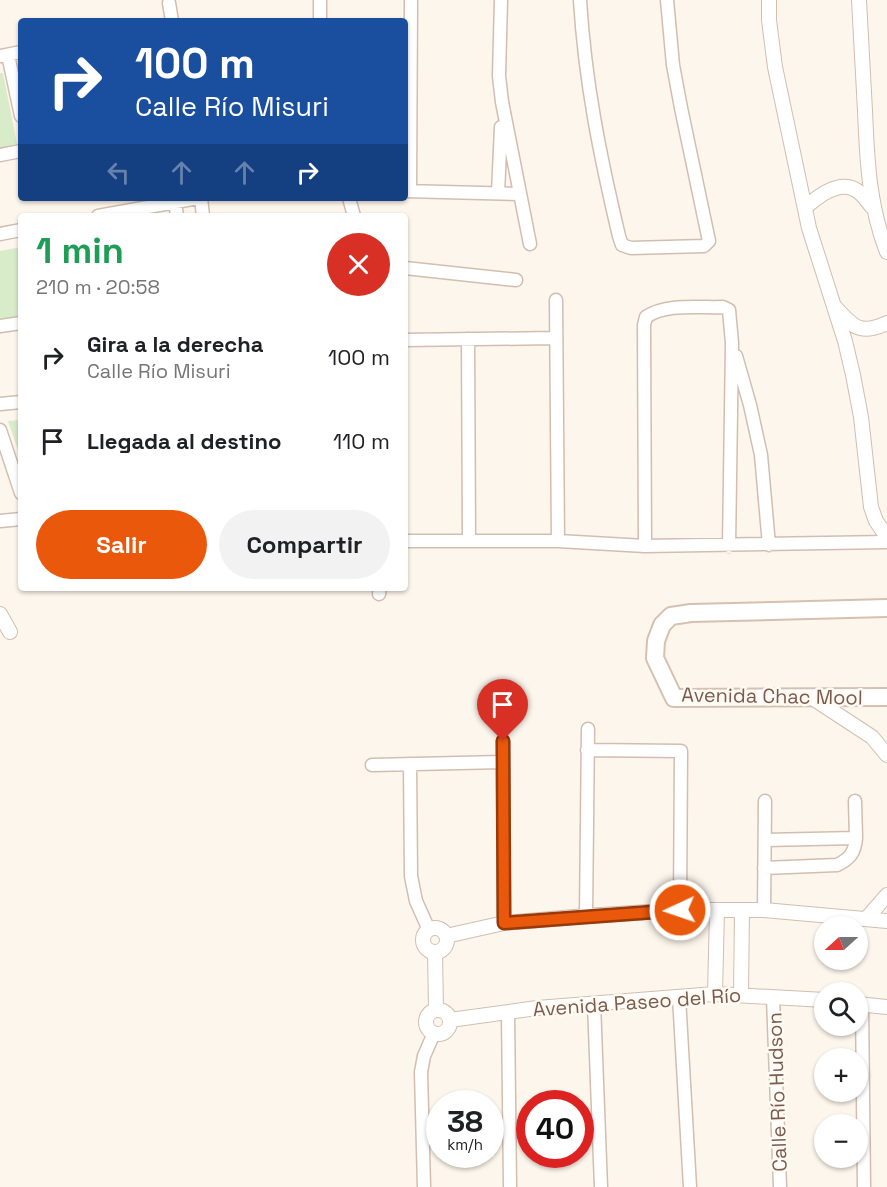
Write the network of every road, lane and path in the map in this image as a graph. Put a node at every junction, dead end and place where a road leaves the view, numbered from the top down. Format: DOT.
graph roads {
  1 [pos="320,0"];
  2 [pos="411,0"];
  3 [pos="501,0"];
  4 [pos="580,0"];
  5 [pos="667,0"];
  6 [pos="769,0"];
  7 [pos="859,0"];
  8 [pos="169,3"];
  9 [pos="172,18"];
  10 [pos="320,18"];
  11 [pos="4,56"];
  12 [pos="502,102"];
  13 [pos="18,105"];
  14 [pos="18,152"];
  15 [pos="0,155"];
  16 [pos="408,191"];
  17 [pos="498,193"];
  18 [pos="520,194"];
  19 [pos="175,201"];
  20 [pos="805,208"];
  21 [pos="874,209"];
  22 [pos="113,213"];
  23 [pos="177,213"];
  24 [pos="18,231"];
  25 [pos="0,234"];
  26 [pos="530,244"];
  27 [pos="887,252"];
  28 [pos="408,268"];
  29 [pos="516,280"];
  30 [pos="556,300"];
  31 [pos="833,305"];
  32 [pos="18,323"];
  33 [pos="887,323"];
  34 [pos="0,326"];
  35 [pos="555,338"];
  36 [pos="468,339"];
  37 [pos="408,340"];
  38 [pos="732,344"];
  39 [pos="18,402"];
  40 [pos="0,404"];
  41 [pos="0,430"];
  42 [pos="18,484"];
  43 [pos="18,519"];
  44 [pos="0,521"];
  45 [pos="887,537"];
  46 [pos="408,541"];
  47 [pos="469,541"];
  48 [pos="558,541"];
  49 [pos="887,542"];
  50 [pos="769,545"];
  51 [pos="645,546"];
  52 [pos="729,546"];
  53 [pos="887,608"];
  54 [pos="0,614"];
  55 [pos="10,632"];
  56 [pos="887,697"];
  57 [pos="814,699"];
  58 [pos="588,729"];
  59 [pos="503,741"];
  60 [pos="587,750"];
  61 [pos="887,755"];
  62 [pos="502,762"];
  63 [pos="410,764"];
  64 [pos="372,765"];
  65 [pos="765,801"];
  66 [pos="855,801"];
  67 [pos="856,838"];
  68 [pos="765,840"];
  69 [pos="764,868"];
  70 [pos="887,895"];
  71 [pos="680,910"];
  72 [pos="717,910"];
  73 [pos="742,910"];
  74 [pos="764,910"];
  75 [pos="586,916"];
  76 [pos="832,916"];
  77 [pos="868,917"];
  78 [pos="868,919"];
  79 [pos="887,921"];
  80 [pos="504,923"];
  81 [pos="429,930"];
  82 [pos="447,936"];
  83 [pos="435,952"];
  84 [pos="715,994"];
  85 [pos="741,994"];
  86 [pos="679,997"];
  87 [pos="773,997"];
  88 [pos="814,999"];
  89 [pos="594,1003"];
  90 [pos="868,1005"];
  91 [pos="887,1007"];
  92 [pos="436,1010"];
  93 [pos="508,1012"];
  94 [pos="450,1020"];
  95 [pos="434,1033"];
  96 [pos="861,1036"];
  97 [pos="424,1187"];
  98 [pos="510,1187"];
  99 [pos="601,1187"];
  100 [pos="690,1187"];
  101 [pos="780,1187"];
  102 [pos="864,1187"];
  1 -- 10 [label="street"];
  2 -- 16 [label="street"];
  3 -- 12 [label="street"];
  4 -- 5 [label="street"];
  6 -- 20 [label="street"];
  7 -- 21 [label="street"];
  8 -- 9 [label="street"];
  11 -- 13 [label="street"];
  12 -- 17 [label="street"];
  12 -- 18 [label="street"];
  14 -- 15 [label="street"];
  16 -- 17 [label="street"];
  17 -- 18 [label="street"];
  18 -- 26 [label="street"];
  19 -- 22 [label="street"];
  19 -- 23 [label="street"];
  20 -- 21 [label="street"];
  20 -- 31 [label="street"];
  21 -- 27 [label="street"];
  24 -- 25 [label="street"];
  28 -- 29 [label="street"];
  30 -- 35 [label="street"];
  31 -- 33 [label="street"];
  31 -- 45 [label="street"];
  32 -- 34 [label="street"];
  35 -- 36 [label="street"];
  35 -- 48 [label="street"];
  36 -- 37 [label="street"];
  36 -- 47 [label="street"];
  38 -- 50 [label="street"];
  38 -- 51 [label="street"];
  38 -- 52 [label="street"];
  39 -- 40 [label="street"];
  41 -- 42 [label="street"];
  43 -- 44 [label="street"];
  46 -- 47 [label="street"];
  47 -- 48 [label="street"];
  48 -- 51 [label="street"];
  49 -- 50 [label="street"];
  50 -- 52 [label="street"];
  51 -- 52 [label="street"];
  53 -- 57 [label="main road, Avenida Chac Mool"];
  54 -- 55 [label="street"];
  56 -- 57 [label="main road, Avenida Chac Mool"];
  57 -- 61 [label="street"];
  58 -- 60 [label="street"];
  59 -- 62 [label="street"];
  60 -- 71 [label="street"];
  60 -- 75 [label="street"];
  62 -- 63 [label="street"];
  62 -- 80 [label="street"];
  63 -- 64 [label="street"];
  63 -- 81 [label="street"];
  65 -- 68 [label="street"];
  66 -- 67 [label="street"];
  67 -- 68 [label="street"];
  67 -- 69 [label="street"];
  68 -- 69 [label="street"];
  69 -- 74 [label="street"];
  70 -- 77 [label="street"];
  71 -- 72 [label="street"];
  71 -- 75 [label="street"];
  72 -- 73 [label="street"];
  72 -- 84 [label="street"];
  73 -- 74 [label="street"];
  73 -- 85 [label="street"];
  74 -- 76 [label="street"];
  75 -- 80 [label="street"];
  78 -- 79 [label="street"];
  80 -- 82 [label="street"];
  81 -- 82 [label="street"];
  81 -- 83 [label="street"];
  82 -- 83 [label="street"];
  83 -- 92 [label="street"];
  84 -- 85 [label="street, Avenida Paseo del Río"];
  84 -- 86 [label="street, Avenida Paseo del Río"];
  85 -- 87 [label="street, Avenida Paseo del Río"];
  86 -- 89 [label="street, Avenida Paseo del Río"];
  86 -- 100 [label="street"];
  87 -- 88 [label="street, Avenida Paseo del Río"];
  87 -- 101 [label="street, Calle Río Hudson"];
  89 -- 93 [label="street, Avenida Paseo del Río"];
  89 -- 99 [label="street"];
  90 -- 91 [label="street"];
  92 -- 94 [label="street"];
  92 -- 95 [label="street"];
  93 -- 94 [label="street, Avenida Paseo del Río"];
  93 -- 98 [label="street"];
  94 -- 95 [label="street"];
  95 -- 97 [label="street"];
  96 -- 102 [label="street"];
}
